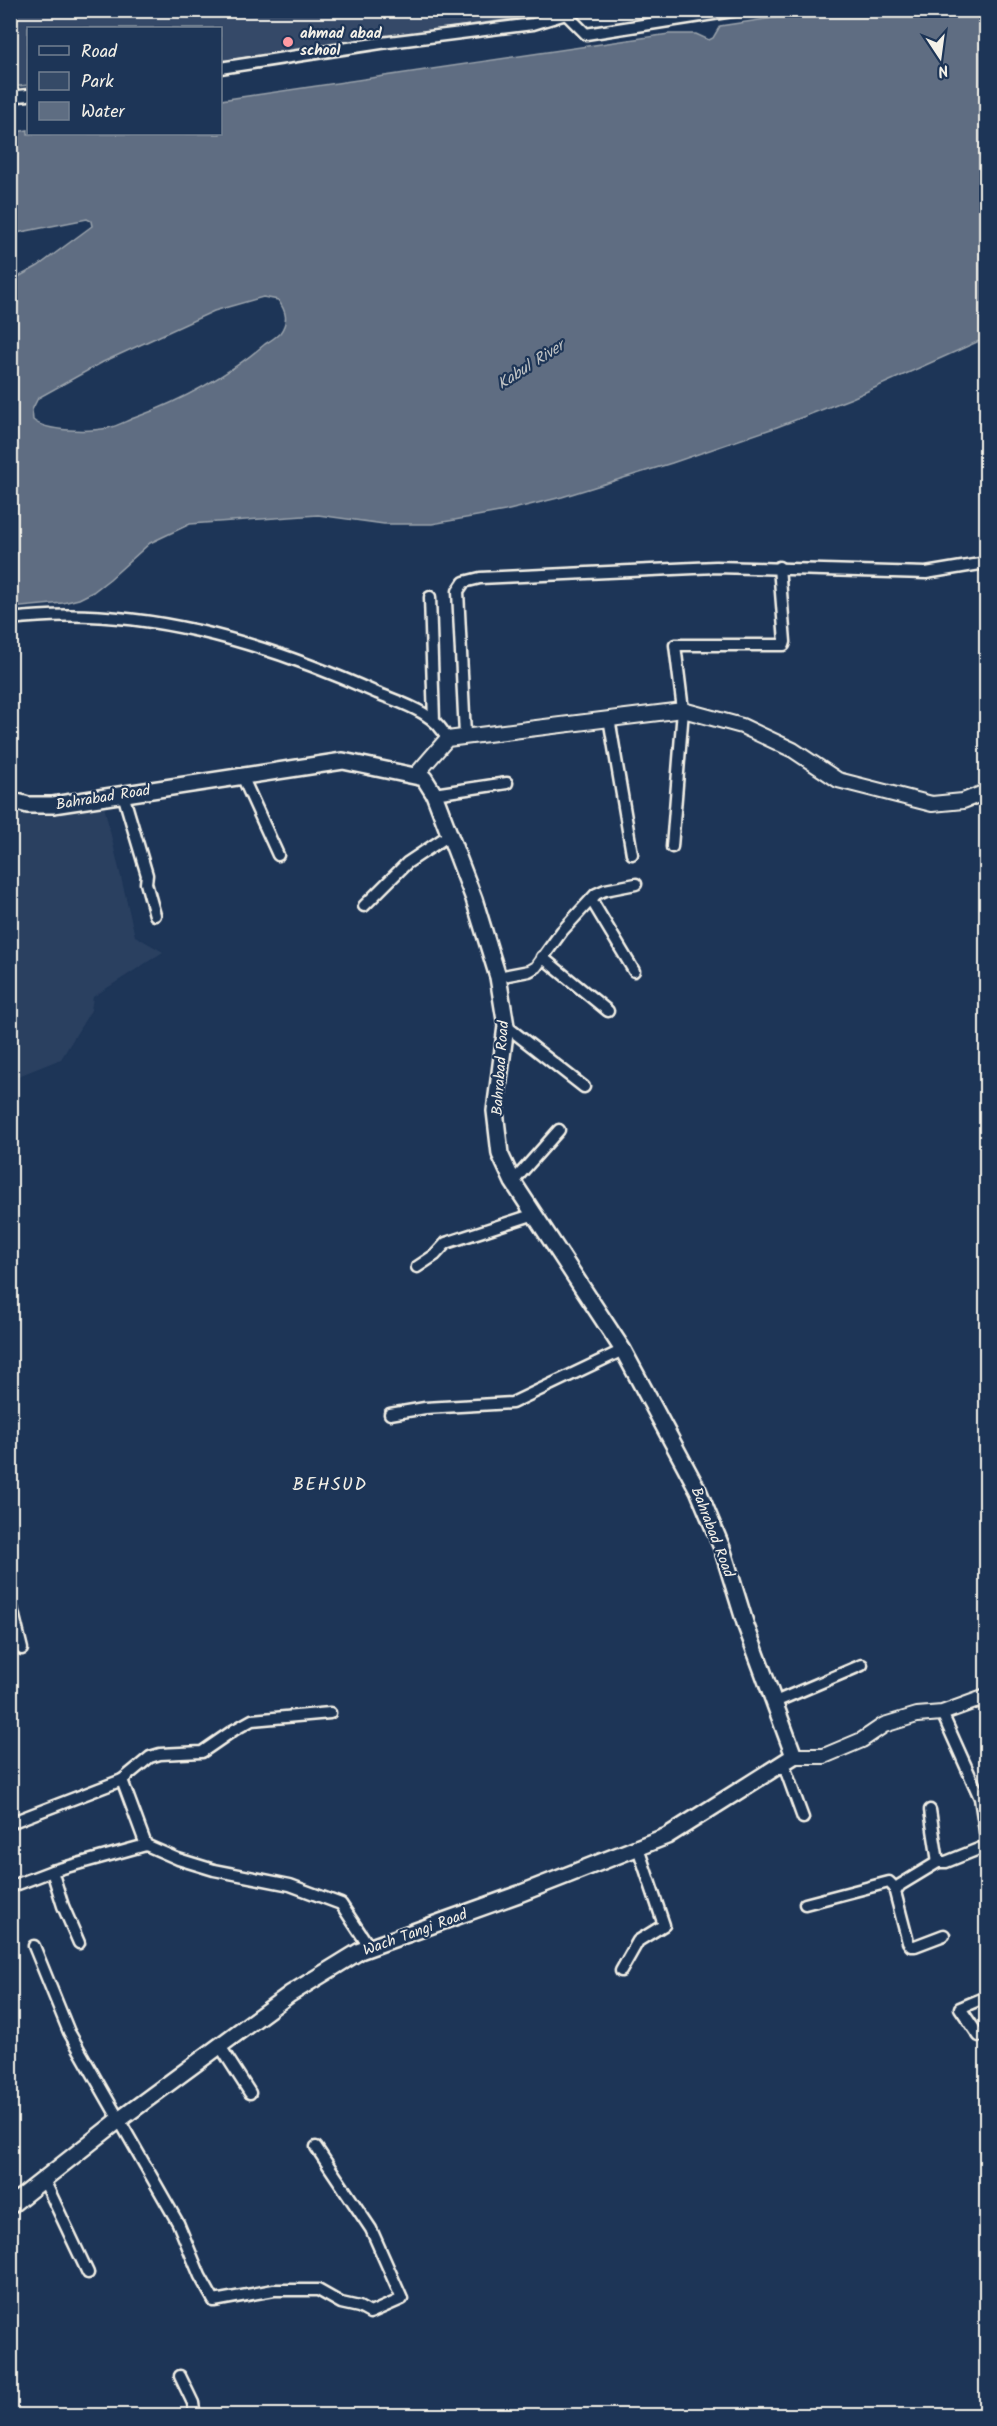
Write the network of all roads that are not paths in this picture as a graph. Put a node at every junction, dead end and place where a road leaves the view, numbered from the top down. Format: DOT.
graph roads {
  1 [pos="739,10"];
  2 [pos="568,13"];
  3 [pos="222,68"];
  4 [pos="27,95"];
  5 [pos="10,97"];
  6 [pos="987,563"];
  7 [pos="779,567"];
  8 [pos="430,597"];
  9 [pos="10,620"];
  10 [pos="683,710"];
  11 [pos="609,718"];
  12 [pos="434,721"];
  13 [pos="465,735"];
  14 [pos="447,739"];
  15 [pos="242,776"];
  16 [pos="415,776"];
  17 [pos="507,783"];
  18 [pos="987,792"];
  19 [pos="123,794"];
  20 [pos="434,794"];
  21 [pos="10,800"];
  22 [pos="53,805"];
  23 [pos="10,812"];
  24 [pos="449,835"];
  25 [pos="672,847"];
  26 [pos="632,854"];
  27 [pos="278,855"];
  28 [pos="636,884"];
  29 [pos="592,901"];
  30 [pos="364,906"];
  31 [pos="154,915"];
  32 [pos="542,957"];
  33 [pos="634,971"];
  34 [pos="498,977"];
  35 [pos="608,1011"];
  36 [pos="506,1026"];
  37 [pos="584,1087"];
  38 [pos="559,1130"];
  39 [pos="513,1182"];
  40 [pos="535,1215"];
  41 [pos="417,1267"];
  42 [pos="623,1350"];
  43 [pos="390,1414"];
  44 [pos="10,1600"];
  45 [pos="22,1649"];
  46 [pos="862,1665"];
  47 [pos="987,1697"];
  48 [pos="776,1702"];
  49 [pos="330,1713"];
  50 [pos="942,1713"];
  51 [pos="788,1759"];
  52 [pos="122,1780"];
  53 [pos="930,1810"];
  54 [pos="803,1818"];
  55 [pos="10,1823"];
  56 [pos="987,1838"];
  57 [pos="146,1845"];
  58 [pos="987,1846"];
  59 [pos="638,1848"];
  60 [pos="938,1862"];
  61 [pos="52,1871"];
  62 [pos="10,1887"];
  63 [pos="896,1889"];
  64 [pos="804,1904"];
  65 [pos="944,1935"];
  66 [pos="79,1943"];
  67 [pos="34,1946"];
  68 [pos="370,1948"];
  69 [pos="621,1971"];
  70 [pos="987,1997"];
  71 [pos="979,2036"];
  72 [pos="220,2046"];
  73 [pos="250,2093"];
  74 [pos="119,2120"];
  75 [pos="316,2147"];
  76 [pos="44,2180"];
  77 [pos="10,2206"];
  78 [pos="88,2273"];
  79 [pos="180,2376"];
  80 [pos="195,2415"];
  1 -- 2 [label="street"];
  2 -- 3 [label="street"];
  4 -- 5 [label="street"];
  6 -- 7 [label="street"];
  7 -- 10 [label="street"];
  7 -- 13 [label="street"];
  8 -- 12 [label="street"];
  9 -- 12 [label="street"];
  10 -- 11 [label="street"];
  10 -- 18 [label="street"];
  10 -- 25 [label="street"];
  11 -- 13 [label="street"];
  11 -- 26 [label="street"];
  12 -- 14 [label="street"];
  13 -- 14 [label="street"];
  14 -- 16 [label="street"];
  15 -- 16 [label="main road, Bahrabad Road"];
  15 -- 19 [label="main road, Bahrabad Road"];
  15 -- 27 [label="street"];
  16 -- 20 [label="main road, Bahrabad Road"];
  17 -- 20 [label="street"];
  19 -- 22 [label="main road, Bahrabad Road"];
  19 -- 31 [label="street"];
  20 -- 24 [label="main road, Bahrabad Road"];
  21 -- 22 [label="main road, Bahrabad Road"];
  22 -- 23 [label="main road"];
  24 -- 30 [label="street"];
  24 -- 34 [label="main road, Bahrabad Road"];
  28 -- 29 [label="street"];
  29 -- 32 [label="street"];
  29 -- 33 [label="street"];
  32 -- 34 [label="street"];
  32 -- 35 [label="street"];
  34 -- 36 [label="main road, Bahrabad Road"];
  36 -- 37 [label="street"];
  36 -- 39 [label="main road, Bahrabad Road"];
  38 -- 39 [label="street"];
  39 -- 40 [label="main road, Bahrabad Road"];
  40 -- 41 [label="street"];
  40 -- 42 [label="main road, Bahrabad Road"];
  42 -- 43 [label="street"];
  42 -- 48 [label="main road, Bahrabad Road"];
  44 -- 45 [label="street"];
  46 -- 48 [label="street"];
  47 -- 50 [label="street"];
  48 -- 51 [label="main road, Bahrabad Road"];
  49 -- 52 [label="street"];
  50 -- 51 [label="street"];
  50 -- 56 [label="street"];
  51 -- 54 [label="street"];
  51 -- 59 [label="main road, Wach Tangi Road"];
  52 -- 55 [label="street"];
  52 -- 57 [label="street"];
  53 -- 60 [label="street"];
  57 -- 61 [label="street"];
  57 -- 68 [label="street"];
  58 -- 60 [label="street"];
  59 -- 68 [label="main road, Wach Tangi Road"];
  59 -- 69 [label="street"];
  60 -- 63 [label="street"];
  61 -- 62 [label="street"];
  61 -- 66 [label="street"];
  63 -- 64 [label="street"];
  63 -- 65 [label="street"];
  67 -- 74 [label="street"];
  68 -- 72 [label="main road, Wach Tangi Road"];
  70 -- 71 [label="street"];
  72 -- 73 [label="street"];
  72 -- 74 [label="main road, Wach Tangi Road"];
  74 -- 75 [label="street"];
  74 -- 76 [label="main road, Wach Tangi Road"];
  76 -- 77 [label="main road, Wach Tangi Road"];
  76 -- 78 [label="street"];
  79 -- 80 [label="street"];
}
